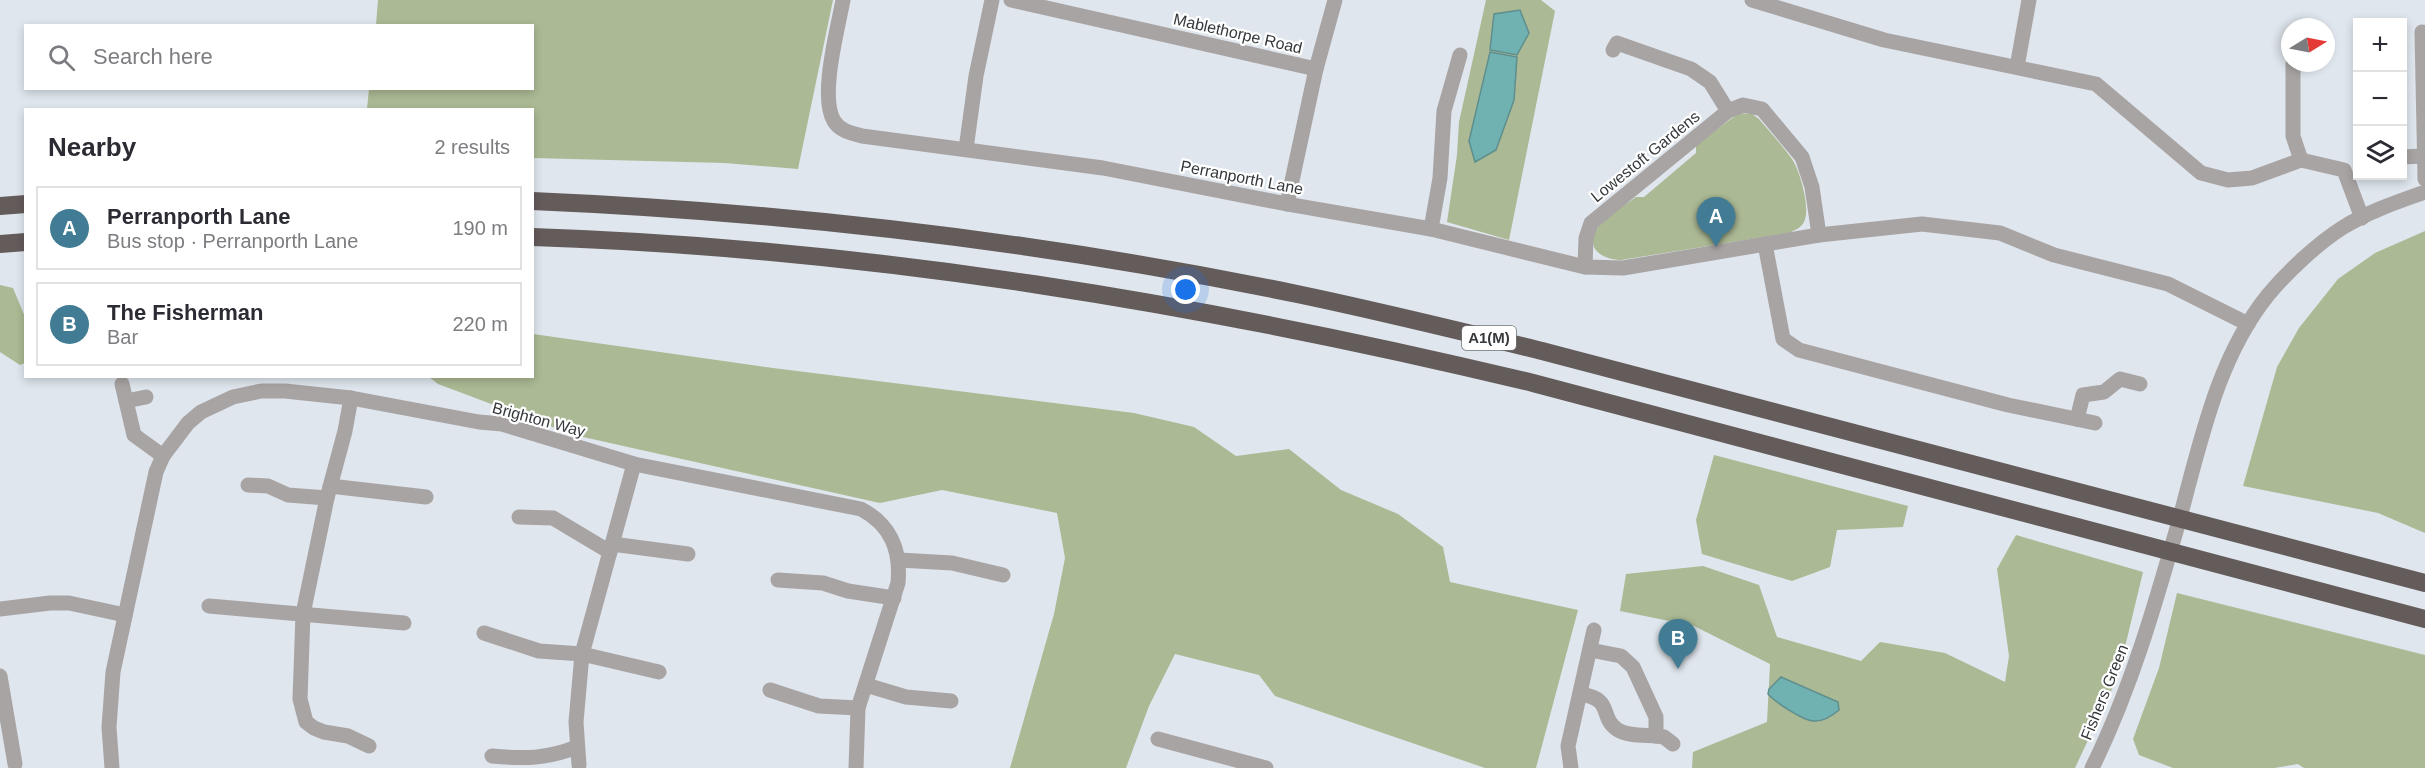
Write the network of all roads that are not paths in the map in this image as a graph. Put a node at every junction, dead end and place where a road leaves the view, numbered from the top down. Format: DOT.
graph roads {
  1 [pos="843,0"];
  2 [pos="992,0"];
  3 [pos="1011,0"];
  4 [pos="1335,0"];
  5 [pos="1752,0"];
  6 [pos="2029,0"];
  7 [pos="2422,32"];
  8 [pos="1613,50"];
  9 [pos="1460,55"];
  10 [pos="2017,67"];
  11 [pos="1316,69"];
  12 [pos="2293,72"];
  13 [pos="1728,111"];
  14 [pos="966,149"];
  15 [pos="2423,156"];
  16 [pos="2407,157"];
  17 [pos="2301,160"];
  18 [pos="2351,168"];
  19 [pos="2425,179"];
  20 [pos="2425,192"];
  21 [pos="534,201"];
  22 [pos="24,204"];
  23 [pos="1287,204"];
  24 [pos="0,206"];
  25 [pos="2362,218"];
  26 [pos="1431,229"];
  27 [pos="1819,235"];
  28 [pos="534,237"];
  29 [pos="24,242"];
  30 [pos="0,244"];
  31 [pos="1765,244"];
  32 [pos="1585,267"];
  33 [pos="2248,324"];
  34 [pos="122,384"];
  35 [pos="2140,384"];
  36 [pos="146,397"];
  37 [pos="351,398"];
  38 [pos="126,401"];
  39 [pos="2077,419"];
  40 [pos="2095,423"];
  41 [pos="163,456"];
  42 [pos="634,464"];
  43 [pos="248,485"];
  44 [pos="328,492"];
  45 [pos="426,497"];
  46 [pos="519,517"];
  47 [pos="611,548"];
  48 [pos="688,554"];
  49 [pos="899,560"];
  50 [pos="1003,574"];
  51 [pos="778,579"];
  52 [pos="2425,583"];
  53 [pos="894,598"];
  54 [pos="209,606"];
  55 [pos="0,609"];
  56 [pos="303,614"];
  57 [pos="124,615"];
  58 [pos="2425,619"];
  59 [pos="404,623"];
  60 [pos="1594,630"];
  61 [pos="484,633"];
  62 [pos="1590,650"];
  63 [pos="582,654"];
  64 [pos="659,672"];
  65 [pos="0,676"];
  66 [pos="866,685"];
  67 [pos="770,690"];
  68 [pos="1580,694"];
  69 [pos="951,701"];
  70 [pos="858,708"];
  71 [pos="1656,736"];
  72 [pos="1158,739"];
  73 [pos="1673,744"];
  74 [pos="369,746"];
  75 [pos="577,747"];
  76 [pos="492,756"];
  77 [pos="15,764"];
  78 [pos="579,765"];
  79 [pos="1237,765"];
  80 [pos="112,768"];
  81 [pos="856,768"];
  82 [pos="1266,768"];
  83 [pos="1572,768"];
  84 [pos="2092,768"];
  1 -- 14 [label="street, Perranporth Lane"];
  2 -- 14 [label="street"];
  3 -- 11 [label="street, Mablethorpe Road"];
  4 -- 11 [label="street"];
  5 -- 10 [label="street"];
  6 -- 10 [label="street"];
  7 -- 15 [label="street"];
  8 -- 13 [label="street"];
  9 -- 26 [label="street"];
  10 -- 17 [label="street"];
  11 -- 23 [label="street"];
  12 -- 17 [label="street"];
  13 -- 27 [label="street"];
  13 -- 32 [label="street, Lowestoft Gardens"];
  14 -- 23 [label="street, Perranporth Lane"];
  15 -- 16 [label="street"];
  15 -- 19 [label="street"];
  17 -- 18 [label="street"];
  18 -- 25 [label="street"];
  20 -- 25 [label="street, Fishers Green"];
  21 -- 52 [label="highway, A1(M)"];
  22 -- 24 [label="highway"];
  23 -- 26 [label="street, Perranporth Lane"];
  25 -- 33 [label="street, Fishers Green"];
  26 -- 32 [label="street, Perranporth Lane"];
  27 -- 31 [label="street, Perranporth Lane"];
  27 -- 33 [label="street, Perranporth Lane"];
  28 -- 58 [label="highway, A1(M)"];
  29 -- 30 [label="highway"];
  31 -- 32 [label="street, Perranporth Lane"];
  31 -- 39 [label="street"];
  33 -- 84 [label="street, Fishers Green"];
  34 -- 38 [label="street"];
  35 -- 39 [label="street"];
  36 -- 38 [label="street"];
  37 -- 41 [label="street, Brighton Way"];
  37 -- 42 [label="street, Brighton Way"];
  37 -- 44 [label="street"];
  38 -- 41 [label="street"];
  39 -- 40 [label="street"];
  41 -- 57 [label="street, Brighton Way"];
  42 -- 47 [label="street"];
  42 -- 49 [label="street, Brighton Way"];
  43 -- 44 [label="street"];
  44 -- 45 [label="street"];
  44 -- 56 [label="street"];
  46 -- 47 [label="street"];
  47 -- 48 [label="street"];
  47 -- 63 [label="street"];
  49 -- 50 [label="street"];
  49 -- 53 [label="street, Brighton Way"];
  51 -- 53 [label="street"];
  53 -- 66 [label="street, Brighton Way"];
  54 -- 56 [label="street"];
  55 -- 57 [label="street"];
  56 -- 59 [label="street"];
  56 -- 74 [label="street"];
  57 -- 80 [label="street, Brighton Way"];
  60 -- 62 [label="street"];
  61 -- 63 [label="street"];
  62 -- 68 [label="street"];
  62 -- 71 [label="street"];
  63 -- 64 [label="street"];
  63 -- 75 [label="street"];
  65 -- 77 [label="street"];
  66 -- 69 [label="street"];
  66 -- 70 [label="street, Brighton Way"];
  67 -- 70 [label="street"];
  68 -- 71 [label="street"];
  68 -- 83 [label="street"];
  70 -- 81 [label="street, Brighton Way"];
  71 -- 73 [label="street"];
  72 -- 79 [label="street"];
  75 -- 76 [label="street"];
  75 -- 78 [label="street"];
  79 -- 82 [label="street"];
}
